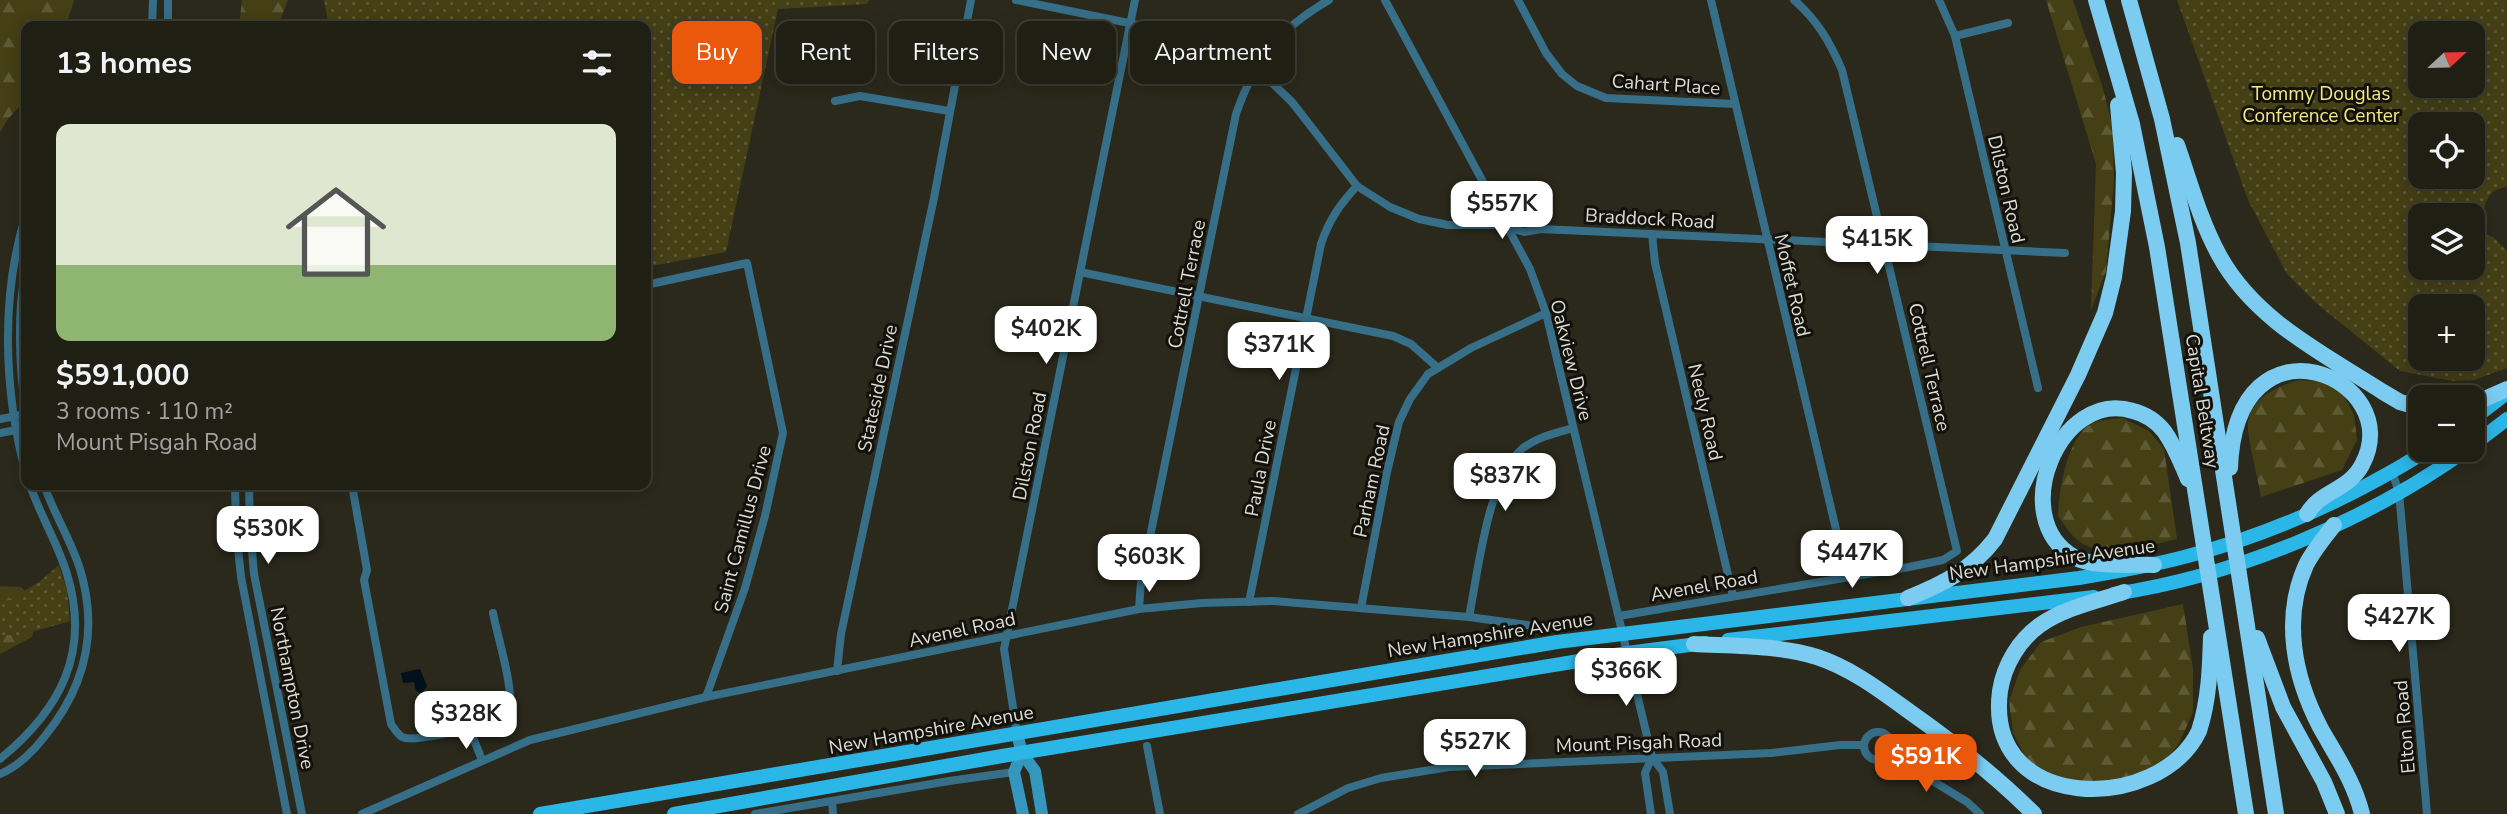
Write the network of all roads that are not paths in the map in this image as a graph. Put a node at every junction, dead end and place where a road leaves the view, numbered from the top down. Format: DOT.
graph roads {
  1 [pos="153,0"];
  2 [pos="169,0"];
  3 [pos="971,0"];
  4 [pos="1016,0"];
  5 [pos="1135,0"];
  6 [pos="1329,0"];
  7 [pos="1385,0"];
  8 [pos="1518,0"];
  9 [pos="1711,0"];
  10 [pos="1794,0"];
  11 [pos="1939,0"];
  12 [pos="2129,0"];
  13 [pos="2098,7"];
  14 [pos="152,21"];
  15 [pos="167,21"];
  16 [pos="1130,21"];
  17 [pos="1295,22"];
  18 [pos="1130,23"];
  19 [pos="2008,23"];
  20 [pos="1955,36"];
  21 [pos="2144,47"];
  22 [pos="1248,84"];
  23 [pos="1273,84"];
  24 [pos="835,101"];
  25 [pos="1734,104"];
  26 [pos="949,111"];
  27 [pos="1357,186"];
  28 [pos="1510,229"];
  29 [pos="1652,234"];
  30 [pos="21,235"];
  31 [pos="1766,239"];
  32 [pos="1885,245"];
  33 [pos="2005,250"];
  34 [pos="2065,253"];
  35 [pos="1080,272"];
  36 [pos="651,284"];
  37 [pos="1200,296"];
  38 [pos="1546,313"];
  39 [pos="1306,318"];
  40 [pos="1437,368"];
  41 [pos="2038,388"];
  42 [pos="2507,391"];
  43 [pos="2485,399"];
  44 [pos="2408,405"];
  45 [pos="2485,409"];
  46 [pos="21,414"];
  47 [pos="13,417"];
  48 [pos="0,419"];
  49 [pos="2507,419"];
  50 [pos="1573,428"];
  51 [pos="21,429"];
  52 [pos="16,430"];
  53 [pos="0,433"];
  54 [pos="2485,436"];
  55 [pos="21,452"];
  56 [pos="2408,462"];
  57 [pos="2447,462"];
  58 [pos="2392,472"];
  59 [pos="32,490"];
  60 [pos="46,490"];
  61 [pos="235,490"];
  62 [pos="249,490"];
  63 [pos="353,490"];
  64 [pos="2399,492"];
  65 [pos="2230,509"];
  66 [pos="2307,514"];
  67 [pos="2201,518"];
  68 [pos="2334,525"];
  69 [pos="1957,551"];
  70 [pos="2154,565"];
  71 [pos="1847,576"];
  72 [pos="2124,592"];
  73 [pos="2243,593"];
  74 [pos="1733,596"];
  75 [pos="1908,598"];
  76 [pos="1249,602"];
  77 [pos="2213,603"];
  78 [pos="1361,608"];
  79 [pos="1139,609"];
  80 [pos="493,613"];
  81 [pos="1619,616"];
  82 [pos="1469,617"];
  83 [pos="1590,621"];
  84 [pos="1623,633"];
  85 [pos="1006,635"];
  86 [pos="1695,645"];
  87 [pos="1627,653"];
  88 [pos="837,671"];
  89 [pos="706,697"];
  90 [pos="469,728"];
  91 [pos="1017,734"];
  92 [pos="1864,744"];
  93 [pos="1147,746"];
  94 [pos="1022,753"];
  95 [pos="1889,754"];
  96 [pos="1652,757"];
  97 [pos="0,759"];
  98 [pos="482,760"];
  99 [pos="1014,772"];
  100 [pos="4,773"];
  101 [pos="1993,775"];
  102 [pos="2146,795"];
  103 [pos="832,801"];
  104 [pos="2064,801"];
  105 [pos="287,814"];
  106 [pos="302,814"];
  107 [pos="362,814"];
  108 [pos="540,814"];
  109 [pos="674,814"];
  110 [pos="755,814"];
  111 [pos="833,814"];
  112 [pos="1023,814"];
  113 [pos="1042,814"];
  114 [pos="1160,814"];
  115 [pos="1298,814"];
  116 [pos="1651,814"];
  117 [pos="1670,814"];
  118 [pos="1980,814"];
  119 [pos="2027,814"];
  120 [pos="2034,814"];
  121 [pos="2246,814"];
  122 [pos="2276,814"];
  123 [pos="2337,814"];
  124 [pos="2362,814"];
  125 [pos="2427,814"];
  1 -- 14 [label="street"];
  2 -- 15 [label="street"];
  3 -- 26 [label="street, Stateside Drive"];
  4 -- 18 [label="street, Braddock Road"];
  5 -- 16 [label="street, Dilston Road"];
  6 -- 17 [label="street, Cottrell Terrace"];
  7 -- 28 [label="street, Oakview Drive"];
  8 -- 25 [label="street, Cahart Place"];
  9 -- 25 [label="street, Moffet Road"];
  10 -- 32 [label="street, Cottrell Terrace"];
  11 -- 20 [label="street, Dilston Road"];
  12 -- 21 [label="highway, Capital Beltway"];
  13 -- 67 [label="highway, Capital Beltway"];
  13 -- 75 [label="highway"];
  18 -- 35 [label="street, Dilston Road"];
  19 -- 20 [label="street"];
  20 -- 33 [label="street, Dilston Road"];
  21 -- 44 [label="highway"];
  21 -- 65 [label="highway, Capital Beltway"];
  22 -- 37 [label="street, Cottrell Terrace"];
  23 -- 27 [label="street, Braddock Road"];
  24 -- 26 [label="street"];
  25 -- 31 [label="street, Moffet Road"];
  26 -- 88 [label="street, Stateside Drive"];
  27 -- 28 [label="street, Braddock Road"];
  27 -- 39 [label="street, Paula Drive"];
  28 -- 29 [label="street, Braddock Road"];
  28 -- 38 [label="street, Oakview Drive"];
  29 -- 31 [label="street, Braddock Road"];
  29 -- 74 [label="street, Neely Road"];
  30 -- 47 [label="street"];
  31 -- 32 [label="street, Braddock Road"];
  31 -- 71 [label="street, Moffet Road"];
  32 -- 33 [label="street, Braddock Road"];
  32 -- 69 [label="street, Cottrell Terrace"];
  33 -- 34 [label="street, Braddock Road"];
  33 -- 41 [label="street, Dilston Road"];
  35 -- 37 [label="street"];
  35 -- 85 [label="street, Dilston Road"];
  36 -- 89 [label="street, Saint Camillus Drive"];
  37 -- 39 [label="street"];
  37 -- 79 [label="street, Cottrell Terrace"];
  38 -- 40 [label="street, Parham Road"];
  38 -- 50 [label="street, Oakview Drive"];
  39 -- 40 [label="street"];
  39 -- 76 [label="street, Paula Drive"];
  40 -- 78 [label="street, Parham Road"];
  42 -- 43 [label="highway"];
  42 -- 45 [label="main road"];
  46 -- 47 [label="street"];
  47 -- 48 [label="street"];
  47 -- 52 [label="street"];
  49 -- 54 [label="main road"];
  50 -- 81 [label="street, Oakview Drive"];
  50 -- 82 [label="street"];
  51 -- 52 [label="street"];
  52 -- 53 [label="street"];
  52 -- 55 [label="street"];
  56 -- 58 [label="main road, New Hampshire Avenue"];
  57 -- 64 [label="main road, New Hampshire Avenue"];
  58 -- 64 [label="street, Elton Road"];
  58 -- 66 [label="main road, New Hampshire Avenue"];
  59 -- 97 [label="street"];
  60 -- 100 [label="street"];
  61 -- 105 [label="street, Northampton Drive"];
  62 -- 106 [label="street, Northampton Drive"];
  63 -- 90 [label="street"];
  64 -- 68 [label="main road, New Hampshire Avenue"];
  64 -- 125 [label="street, Elton Road"];
  65 -- 66 [label="highway"];
  65 -- 73 [label="highway, Capital Beltway"];
  66 -- 70 [label="main road, New Hampshire Avenue"];
  67 -- 70 [label="highway"];
  67 -- 77 [label="highway, Capital Beltway"];
  68 -- 72 [label="main road, New Hampshire Avenue"];
  68 -- 124 [label="highway"];
  69 -- 71 [label="street, Avenel Road"];
  70 -- 75 [label="main road, New Hampshire Avenue"];
  71 -- 74 [label="street, Avenel Road"];
  72 -- 86 [label="main road, New Hampshire Avenue"];
  72 -- 104 [label="highway"];
  73 -- 122 [label="highway, Capital Beltway"];
  73 -- 123 [label="highway"];
  74 -- 81 [label="street, Avenel Road"];
  75 -- 84 [label="main road, New Hampshire Avenue"];
  76 -- 78 [label="street, Avenel Road"];
  76 -- 79 [label="street, Avenel Road"];
  77 -- 102 [label="highway"];
  77 -- 121 [label="highway, Capital Beltway"];
  78 -- 82 [label="street, Avenel Road"];
  79 -- 85 [label="street, Avenel Road"];
  80 -- 90 [label="street"];
  81 -- 84 [label="street, Oakview Drive"];
  82 -- 83 [label="street, Avenel Road"];
  84 -- 87 [label="street, Oakview Drive"];
  84 -- 91 [label="main road, New Hampshire Avenue"];
  85 -- 88 [label="street, Avenel Road"];
  85 -- 91 [label="street, Dilston Road"];
  86 -- 87 [label="main road, New Hampshire Avenue"];
  86 -- 101 [label="highway"];
  87 -- 94 [label="main road, New Hampshire Avenue"];
  87 -- 96 [label="street, Oakview Drive"];
  88 -- 89 [label="street, Avenel Road"];
  89 -- 98 [label="street, Avenel Road"];
  90 -- 98 [label="street"];
  91 -- 94 [label="main road"];
  91 -- 108 [label="main road, New Hampshire Avenue"];
  92 -- 95 [label="street"];
  92 -- 95 [label="street"];
  92 -- 96 [label="street, Mount Pisgah Road"];
  93 -- 114 [label="street"];
  94 -- 99 [label="main road"];
  94 -- 109 [label="main road, New Hampshire Avenue"];
  94 -- 113 [label="main road"];
  95 -- 118 [label="street"];
  96 -- 115 [label="street, Mount Pisgah Road"];
  96 -- 116 [label="street"];
  96 -- 117 [label="street"];
  97 -- 100 [label="street"];
  98 -- 107 [label="street, Avenel Road"];
  99 -- 103 [label="street"];
  99 -- 112 [label="main road"];
  101 -- 119 [label="highway"];
  101 -- 120 [label="highway"];
  103 -- 110 [label="street"];
  103 -- 111 [label="street"];
}
